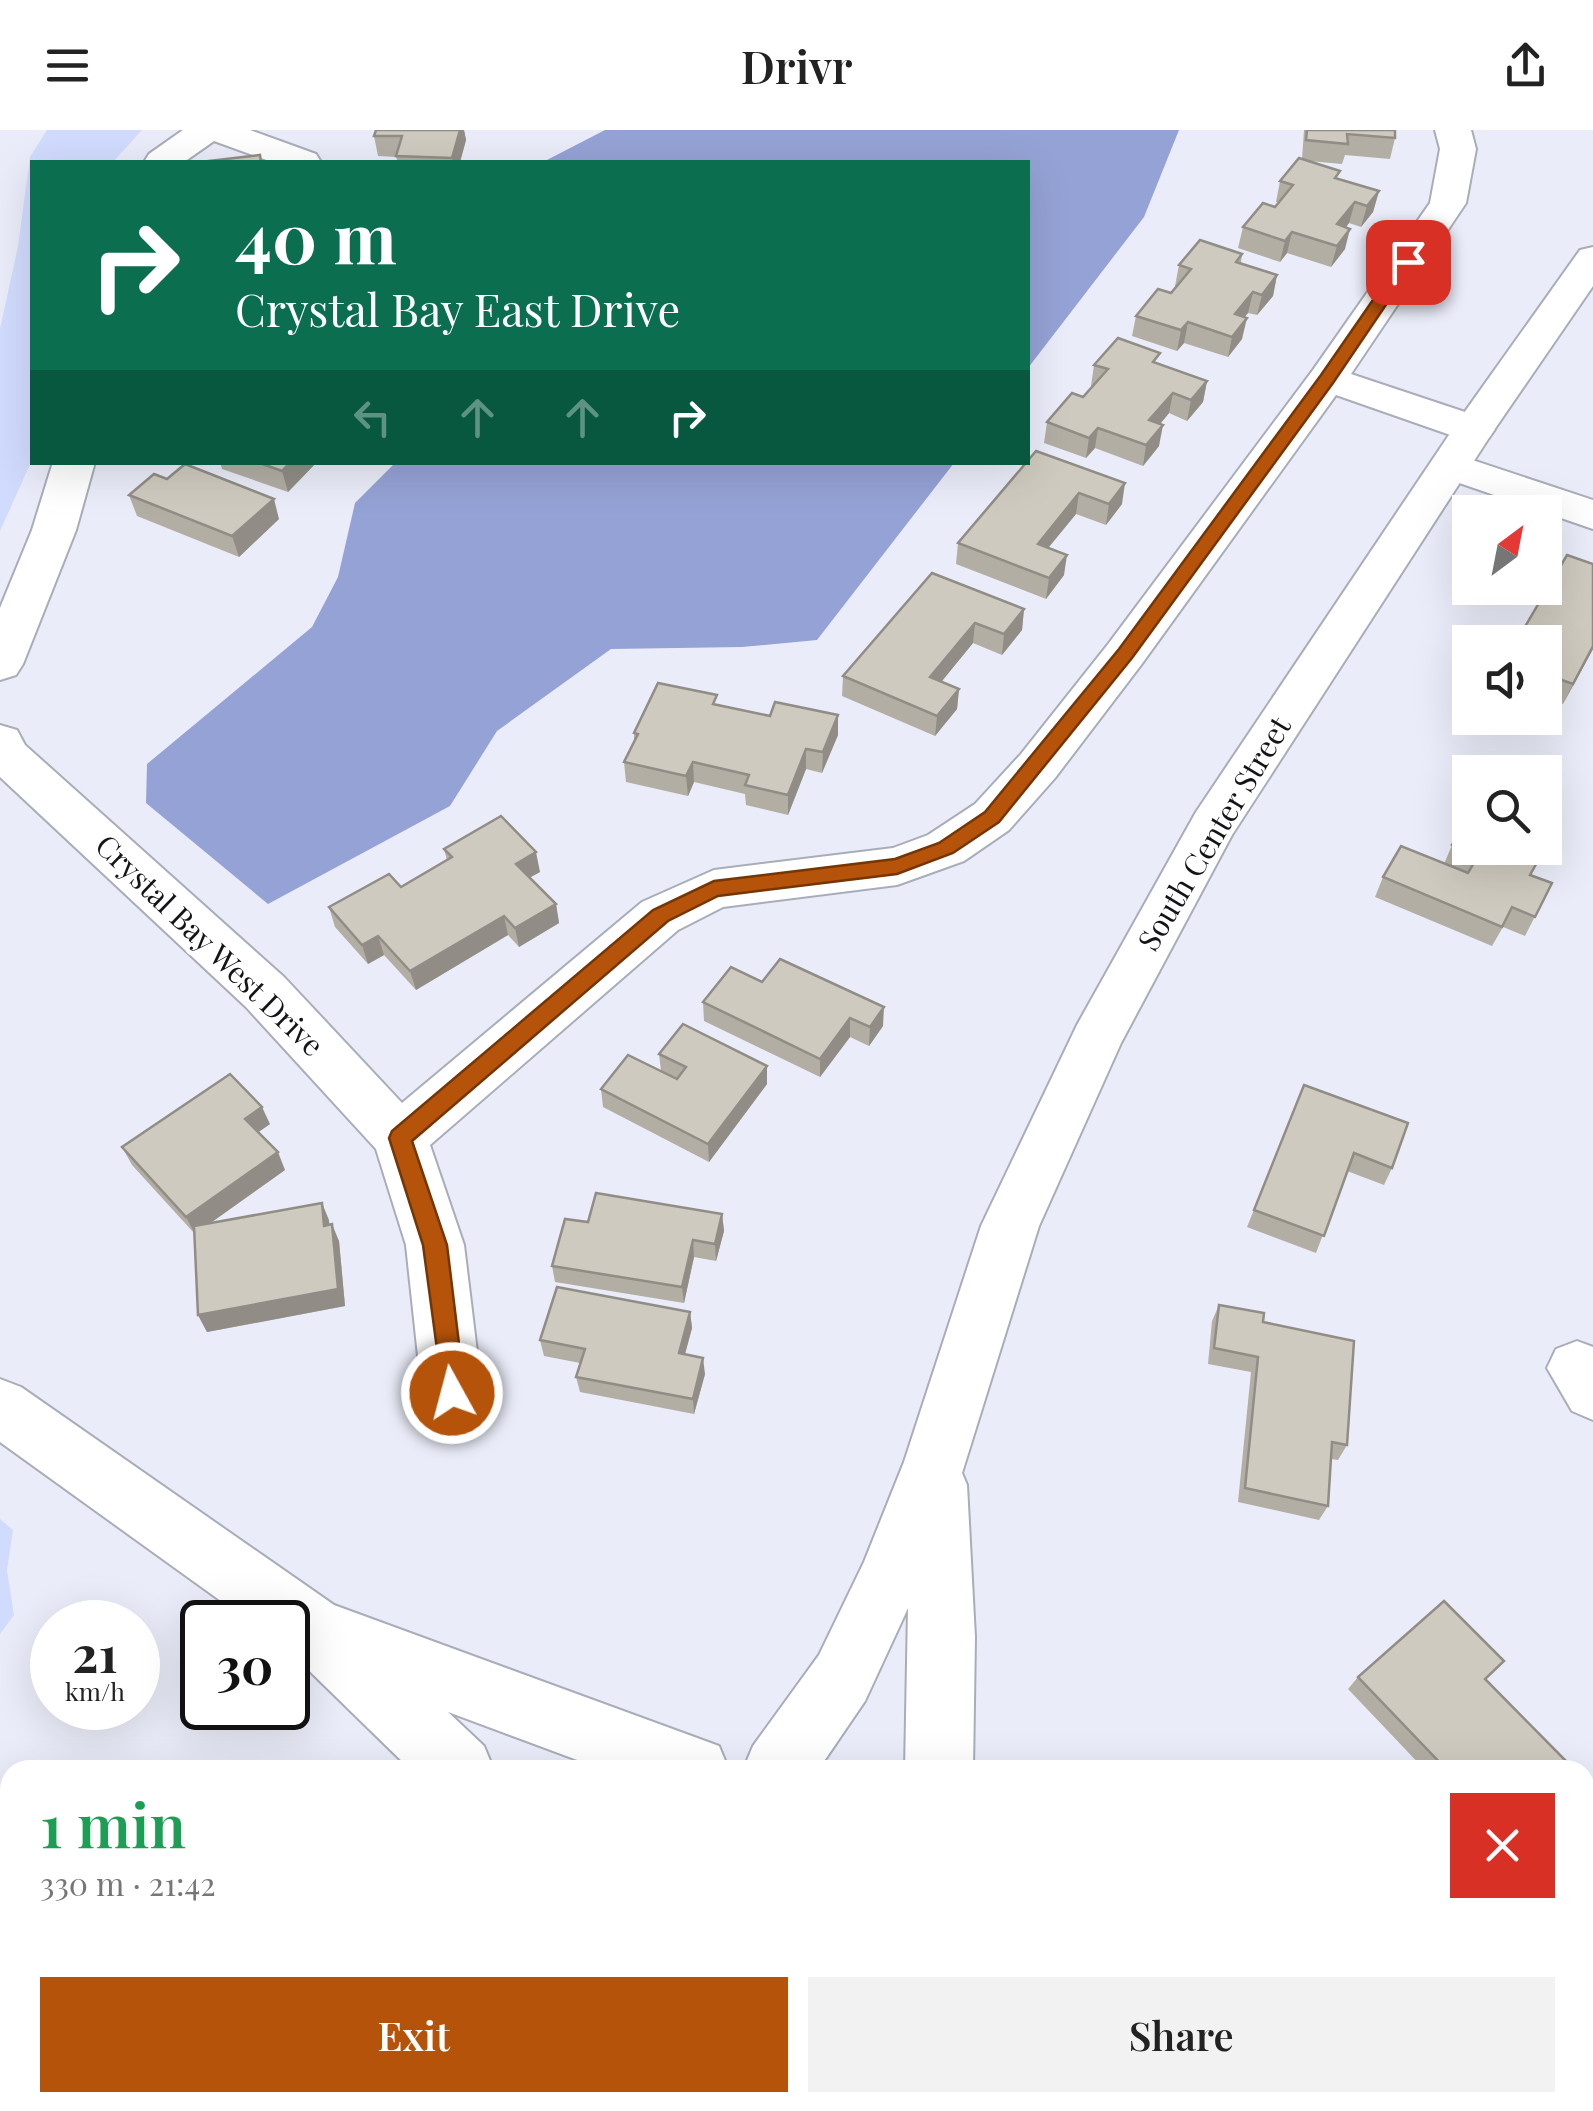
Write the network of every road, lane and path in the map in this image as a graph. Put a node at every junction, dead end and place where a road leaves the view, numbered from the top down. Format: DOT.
graph roads {
  1 [pos="206,130"];
  2 [pos="218,130"];
  3 [pos="1453,130"];
  4 [pos="165,160"];
  5 [pos="298,160"];
  6 [pos="1593,258"];
  7 [pos="1327,379"];
  8 [pos="1462,447"];
  9 [pos="73,465"];
  10 [pos="1593,515"];
  11 [pos="0,664"];
  12 [pos="0,742"];
  13 [pos="400,1138"];
  14 [pos="452,1393"];
  15 [pos="0,1407"];
  16 [pos="935,1462"];
  17 [pos="313,1629"];
  18 [pos="450,1760"];
  19 [pos="668,1760"];
  20 [pos="784,1760"];
  21 [pos="940,1760"];
  1 -- 4 [label="street"];
  2 -- 5 [label="street"];
  3 -- 7 [label="street"];
  6 -- 8 [label="street, South Center Street"];
  7 -- 8 [label="street"];
  7 -- 13 [label="street"];
  8 -- 10 [label="street"];
  8 -- 16 [label="street, South Center Street"];
  9 -- 11 [label="street"];
  12 -- 13 [label="street, Crystal Bay West Drive"];
  13 -- 14 [label="street, Crystal Bay West Drive"];
  15 -- 17 [label="street"];
  16 -- 20 [label="street, South Center Street"];
  16 -- 21 [label="street, South Center Street"];
  17 -- 18 [label="street"];
  17 -- 19 [label="street"];
}
